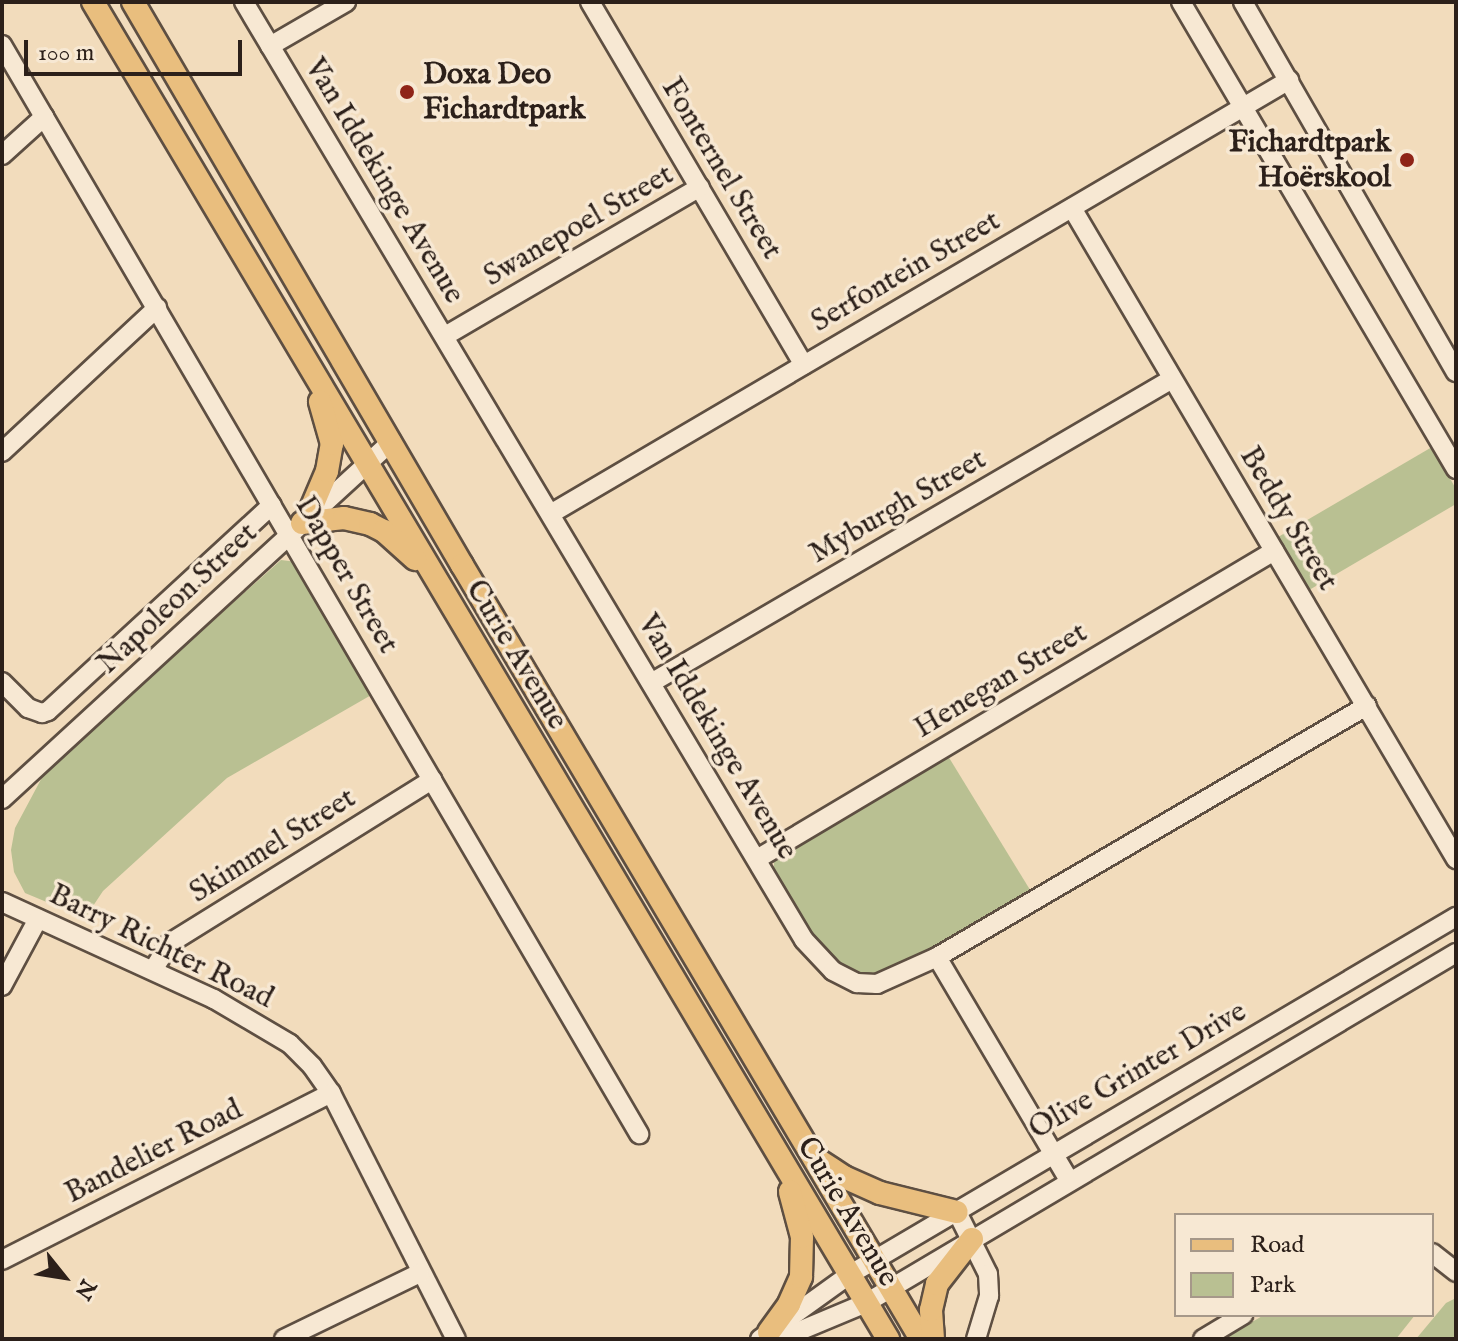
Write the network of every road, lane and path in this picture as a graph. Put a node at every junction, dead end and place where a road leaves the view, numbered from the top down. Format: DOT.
graph roads {
  1 [pos="93,2"];
  2 [pos="133,2"];
  3 [pos="244,2"];
  4 [pos="346,2"];
  5 [pos="590,2"];
  6 [pos="1181,2"];
  7 [pos="1243,2"];
  8 [pos="2,45"];
  9 [pos="270,46"];
  10 [pos="1289,80"];
  11 [pos="1243,107"];
  12 [pos="44,117"];
  13 [pos="2,155"];
  14 [pos="700,187"];
  15 [pos="1072,208"];
  16 [pos="157,308"];
  17 [pos="288,330"];
  18 [pos="1433,332"];
  19 [pos="445,336"];
  20 [pos="1456,343"];
  21 [pos="804,365"];
  22 [pos="1456,372"];
  23 [pos="1172,379"];
  24 [pos="392,441"];
  25 [pos="2,452"];
  26 [pos="366,462"];
  27 [pos="1456,469"];
  28 [pos="272,505"];
  29 [pos="552,513"];
  30 [pos="299,525"];
  31 [pos="1274,551"];
  32 [pos="453,608"];
  33 [pos="2,682"];
  34 [pos="651,683"];
  35 [pos="1367,706"];
  36 [pos="34,769"];
  37 [pos="432,780"];
  38 [pos="5,795"];
  39 [pos="2,814"];
  40 [pos="757,859"];
  41 [pos="1456,859"];
  42 [pos="3,902"];
  43 [pos="1456,917"];
  44 [pos="38,919"];
  45 [pos="1435,929"];
  46 [pos="937,957"];
  47 [pos="1454,959"];
  48 [pos="153,970"];
  49 [pos="2,986"];
  50 [pos="331,1093"];
  51 [pos="639,1134"];
  52 [pos="1053,1154"];
  53 [pos="811,1155"];
  54 [pos="779,1157"];
  55 [pos="1069,1180"];
  56 [pos="957,1212"];
  57 [pos="972,1239"];
  58 [pos="1434,1255"];
  59 [pos="2,1260"];
  60 [pos="874,1261"];
  61 [pos="1456,1272"];
  62 [pos="420,1273"];
  63 [pos="849,1275"];
  64 [pos="891,1288"];
  65 [pos="866,1303"];
  66 [pos="1240,1317"];
  67 [pos="770,1337"];
  68 [pos="284,1339"];
  69 [pos="456,1339"];
  70 [pos="888,1339"];
  71 [pos="921,1339"];
  72 [pos="933,1339"];
  73 [pos="976,1339"];
  74 [pos="1203,1339"];
  1 -- 17 [label="main road, Curie Avenue"];
  2 -- 24 [label="main road, Curie Avenue"];
  3 -- 9 [label="street, Van Iddekinge Avenue"];
  4 -- 9 [label="street"];
  5 -- 14 [label="street, Fonternel Street"];
  6 -- 11 [label="street"];
  7 -- 10 [label="street"];
  8 -- 12 [label="street, Dapper Street"];
  9 -- 19 [label="street, Van Iddekinge Avenue"];
  10 -- 11 [label="street, Serfontein Street"];
  10 -- 18 [label="street"];
  11 -- 15 [label="street, Serfontein Street"];
  11 -- 27 [label="street"];
  12 -- 13 [label="street"];
  12 -- 16 [label="street, Dapper Street"];
  14 -- 19 [label="street, Swanepoel Street"];
  14 -- 21 [label="street, Fonternel Street"];
  15 -- 21 [label="street, Serfontein Street"];
  15 -- 23 [label="street, Beddy Street"];
  16 -- 25 [label="street"];
  16 -- 28 [label="street, Dapper Street"];
  17 -- 26 [label="main road, Curie Avenue"];
  17 -- 30 [label="main road"];
  18 -- 20 [label="street"];
  18 -- 22 [label="street"];
  19 -- 29 [label="street, Van Iddekinge Avenue"];
  21 -- 29 [label="street, Serfontein Street"];
  23 -- 31 [label="street, Beddy Street"];
  23 -- 34 [label="street, Myburgh Street"];
  24 -- 26 [label="street, Napoleon Street"];
  24 -- 53 [label="main road, Curie Avenue"];
  26 -- 30 [label="street, Napoleon Street"];
  26 -- 32 [label="main road, Curie Avenue"];
  28 -- 30 [label="street, Dapper Street"];
  28 -- 33 [label="street, Napoleon Street"];
  29 -- 34 [label="street, Van Iddekinge Avenue"];
  30 -- 32 [label="main road"];
  30 -- 36 [label="street, Napoleon Street"];
  30 -- 37 [label="street, Dapper Street"];
  31 -- 35 [label="street, Beddy Street"];
  31 -- 40 [label="street, Henegan Street"];
  32 -- 54 [label="main road, Curie Avenue"];
  34 -- 40 [label="street, Van Iddekinge Avenue"];
  35 -- 41 [label="street, Beddy Street"];
  35 -- 46 [label="street, Van Iddekinge Avenue"];
  36 -- 38 [label="street, Napoleon Street"];
  36 -- 39 [label="street"];
  37 -- 48 [label="street, Skimmel Street"];
  37 -- 51 [label="street, Dapper Street"];
  40 -- 46 [label="street, Van Iddekinge Avenue"];
  42 -- 44 [label="street, Barry Richter Road"];
  43 -- 45 [label="street, Olive Grinter Drive"];
  44 -- 48 [label="street, Barry Richter Road"];
  44 -- 49 [label="street"];
  45 -- 47 [label="street"];
  45 -- 52 [label="street, Olive Grinter Drive"];
  46 -- 52 [label="street"];
  47 -- 55 [label="street, Olive Grinter Drive"];
  48 -- 50 [label="street, Barry Richter Road"];
  50 -- 59 [label="street, Bandelier Road"];
  50 -- 62 [label="street, Barry Richter Road"];
  52 -- 55 [label="street"];
  52 -- 56 [label="street, Olive Grinter Drive"];
  53 -- 56 [label="main road"];
  53 -- 60 [label="main road, Curie Avenue"];
  54 -- 63 [label="main road, Curie Avenue"];
  54 -- 67 [label="main road"];
  55 -- 57 [label="street, Olive Grinter Drive"];
  56 -- 57 [label="street"];
  56 -- 60 [label="street, Olive Grinter Drive"];
  57 -- 64 [label="street, Olive Grinter Drive"];
  57 -- 72 [label="main road"];
  57 -- 73 [label="street"];
  58 -- 61 [label="street"];
  60 -- 63 [label="street, Olive Grinter Drive"];
  60 -- 64 [label="main road, Curie Avenue"];
  62 -- 68 [label="street"];
  62 -- 69 [label="street, Barry Richter Road"];
  63 -- 65 [label="main road, Curie Avenue"];
  63 -- 67 [label="street, Olive Grinter Drive"];
  64 -- 65 [label="street, Olive Grinter Drive"];
  64 -- 71 [label="main road, Curie Avenue"];
  65 -- 67 [label="street, Olive Grinter Drive"];
  65 -- 70 [label="main road, Curie Avenue"];
  66 -- 74 [label="street"];
}
